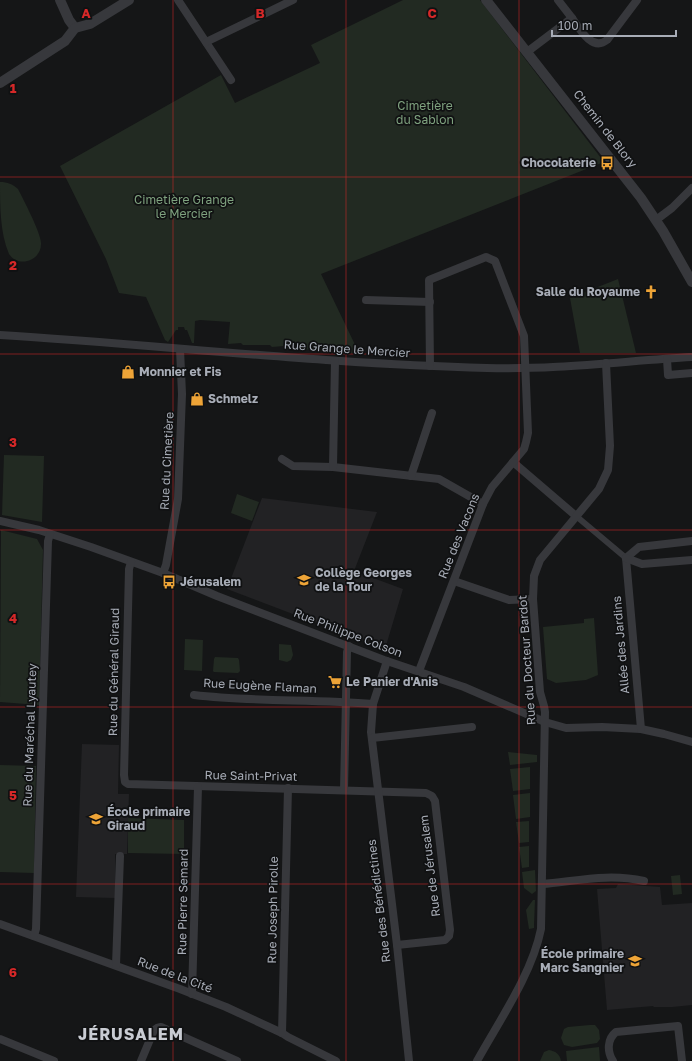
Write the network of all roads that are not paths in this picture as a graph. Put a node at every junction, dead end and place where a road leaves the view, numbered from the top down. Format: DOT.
graph roads {
  1 [pos="60,0"];
  2 [pos="129,0"];
  3 [pos="178,0"];
  4 [pos="293,0"];
  5 [pos="486,0"];
  6 [pos="558,0"];
  7 [pos="637,0"];
  8 [pos="572,18"];
  9 [pos="75,28"];
  10 [pos="206,42"];
  11 [pos="527,52"];
  12 [pos="231,80"];
  13 [pos="0,83"];
  14 [pos="692,188"];
  15 [pos="656,220"];
  16 [pos="692,282"];
  17 [pos="366,300"];
  18 [pos="430,302"];
  19 [pos="0,335"];
  20 [pos="180,349"];
  21 [pos="692,357"];
  22 [pos="667,359"];
  23 [pos="335,361"];
  24 [pos="606,363"];
  25 [pos="430,366"];
  26 [pos="526,368"];
  27 [pos="692,373"];
  28 [pos="432,413"];
  29 [pos="282,459"];
  30 [pos="513,462"];
  31 [pos="333,467"];
  32 [pos="411,476"];
  33 [pos="483,504"];
  34 [pos="576,516"];
  35 [pos="0,521"];
  36 [pos="50,534"];
  37 [pos="692,541"];
  38 [pos="626,558"];
  39 [pos="692,560"];
  40 [pos="131,562"];
  41 [pos="163,573"];
  42 [pos="454,582"];
  43 [pos="533,599"];
  44 [pos="349,646"];
  45 [pos="387,661"];
  46 [pos="420,671"];
  47 [pos="194,695"];
  48 [pos="346,702"];
  49 [pos="372,704"];
  50 [pos="545,722"];
  51 [pos="472,727"];
  52 [pos="641,729"];
  53 [pos="372,738"];
  54 [pos="692,742"];
  55 [pos="125,782"];
  56 [pos="198,786"];
  57 [pos="288,788"];
  58 [pos="344,790"];
  59 [pos="377,791"];
  60 [pos="120,856"];
  61 [pos="644,881"];
  62 [pos="542,884"];
  63 [pos="0,924"];
  64 [pos="34,936"];
  65 [pos="397,945"];
  66 [pos="116,965"];
  67 [pos="192,994"];
  68 [pos="282,1032"];
  69 [pos="0,1039"];
  70 [pos="54,1061"];
  71 [pos="141,1061"];
  72 [pos="237,1061"];
  73 [pos="336,1061"];
  74 [pos="409,1061"];
  75 [pos="477,1061"];
  76 [pos="613,1061"];
  77 [pos="682,1061"];
  1 -- 9 [label="street"];
  2 -- 9 [label="street"];
  3 -- 10 [label="street"];
  4 -- 10 [label="street"];
  5 -- 11 [label="street, Chemin de Blory"];
  6 -- 8 [label="street"];
  7 -- 8 [label="street"];
  8 -- 11 [label="street"];
  9 -- 13 [label="street"];
  10 -- 12 [label="street"];
  11 -- 15 [label="street, Chemin de Blory"];
  14 -- 15 [label="street"];
  15 -- 16 [label="street, Chemin de Blory"];
  17 -- 18 [label="street"];
  18 -- 25 [label="street"];
  18 -- 26 [label="street, Rue des Vacons"];
  19 -- 20 [label="street, Rue Grange le Mercier"];
  20 -- 23 [label="street, Rue Grange le Mercier"];
  20 -- 41 [label="street, Rue du Cimetière"];
  21 -- 22 [label="street, Rue Grange le Mercier"];
  22 -- 24 [label="street, Rue Grange le Mercier"];
  22 -- 27 [label="street"];
  23 -- 25 [label="street, Rue Grange le Mercier"];
  23 -- 31 [label="street"];
  24 -- 26 [label="street, Rue Grange le Mercier"];
  24 -- 34 [label="street, Rue du Docteur Bardot"];
  25 -- 26 [label="street, Rue Grange le Mercier"];
  26 -- 30 [label="street, Rue des Vacons"];
  28 -- 32 [label="street"];
  29 -- 31 [label="street"];
  30 -- 33 [label="street, Rue des Vacons"];
  30 -- 34 [label="street"];
  31 -- 32 [label="street"];
  32 -- 33 [label="street"];
  33 -- 42 [label="street, Rue des Vacons"];
  34 -- 38 [label="street"];
  34 -- 43 [label="street, Rue du Docteur Bardot"];
  35 -- 36 [label="street, Rue Philippe Colson"];
  36 -- 40 [label="street, Rue Philippe Colson"];
  36 -- 64 [label="street, Rue du Maréchal Lyautey"];
  37 -- 38 [label="street"];
  38 -- 39 [label="street"];
  38 -- 52 [label="street, Allée des Jardins"];
  40 -- 41 [label="street, Rue Philippe Colson"];
  40 -- 55 [label="street, Rue du Général Giraud"];
  41 -- 44 [label="street, Rue Philippe Colson"];
  42 -- 43 [label="street"];
  42 -- 46 [label="street, Rue des Vacons"];
  43 -- 50 [label="street, Rue du Docteur Bardot"];
  44 -- 45 [label="street, Rue Philippe Colson"];
  44 -- 48 [label="street"];
  45 -- 46 [label="street, Rue Philippe Colson"];
  45 -- 49 [label="street, Rue des Bénédictines"];
  46 -- 50 [label="street, Rue Philippe Colson"];
  47 -- 48 [label="street, Rue Eugène Flaman"];
  48 -- 49 [label="street, Rue Eugène Flaman"];
  48 -- 58 [label="street"];
  49 -- 53 [label="street, Rue des Bénédictines"];
  50 -- 52 [label="street, Rue Philippe Colson"];
  50 -- 62 [label="street, Rue du Docteur Bardot"];
  51 -- 53 [label="street"];
  52 -- 54 [label="street, Rue Philippe Colson"];
  53 -- 59 [label="street, Rue des Bénédictines"];
  55 -- 56 [label="street, Rue Saint-Privat"];
  56 -- 57 [label="street, Rue Saint-Privat"];
  56 -- 67 [label="street, Rue Pierre Semard"];
  57 -- 58 [label="street, Rue Saint-Privat"];
  57 -- 68 [label="street, Rue Joseph Pirolle"];
  58 -- 59 [label="street, Rue Saint-Privat"];
  59 -- 65 [label="street, Rue des Bénédictines"];
  59 -- 65 [label="street, Rue de Jérusalem"];
  60 -- 66 [label="street"];
  61 -- 62 [label="street"];
  62 -- 75 [label="street, Rue du Docteur Bardot"];
  63 -- 64 [label="street, Rue de la Cité"];
  64 -- 66 [label="street, Rue de la Cité"];
  65 -- 74 [label="street, Rue des Bénédictines"];
  66 -- 67 [label="street, Rue de la Cité"];
  67 -- 68 [label="street, Rue de la Cité"];
  68 -- 73 [label="street, Rue de la Cité"];
  69 -- 70 [label="street"];
  71 -- 72 [label="street"];
  76 -- 77 [label="street"];
}
